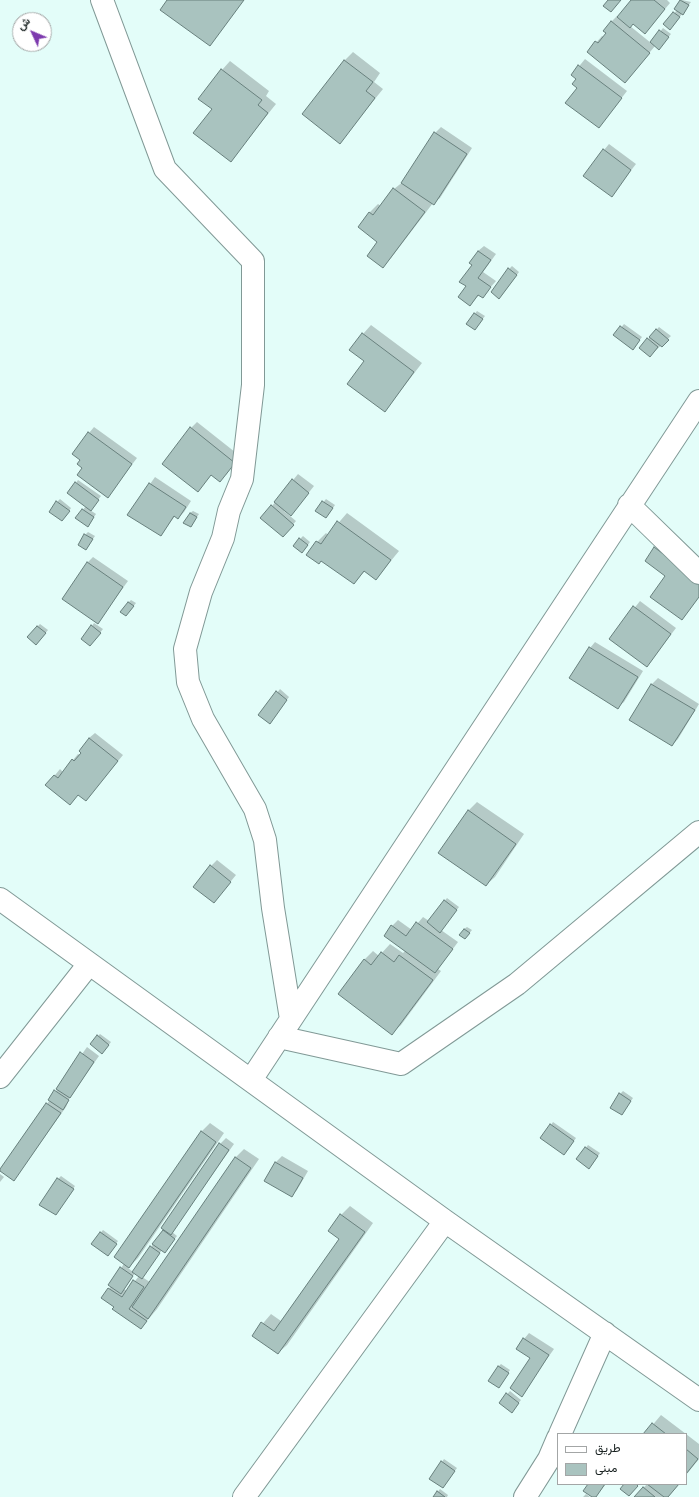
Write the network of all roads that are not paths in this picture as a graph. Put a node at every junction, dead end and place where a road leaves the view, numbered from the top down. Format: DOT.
graph roads {
  1 [pos="102,0"];
  2 [pos="699,401"];
  3 [pos="629,506"];
  4 [pos="699,573"];
  5 [pos="699,832"];
  6 [pos="0,900"];
  7 [pos="89,964"];
  8 [pos="285,1028"];
  9 [pos="0,1076"];
  10 [pos="251,1080"];
  11 [pos="445,1221"];
  12 [pos="605,1333"];
  13 [pos="699,1400"];
  14 [pos="560,1433"];
  15 [pos="557,1440"];
  16 [pos="244,1497"];
  17 [pos="524,1497"];
  1 -- 8 [label="street"];
  2 -- 3 [label="street"];
  3 -- 4 [label="street"];
  3 -- 8 [label="street"];
  5 -- 8 [label="street"];
  6 -- 7 [label="street"];
  7 -- 9 [label="street"];
  7 -- 10 [label="street"];
  8 -- 10 [label="street"];
  10 -- 11 [label="street"];
  11 -- 12 [label="street"];
  11 -- 16 [label="street"];
  12 -- 13 [label="street"];
  12 -- 14 [label="street"];
  15 -- 17 [label="street"];
}
